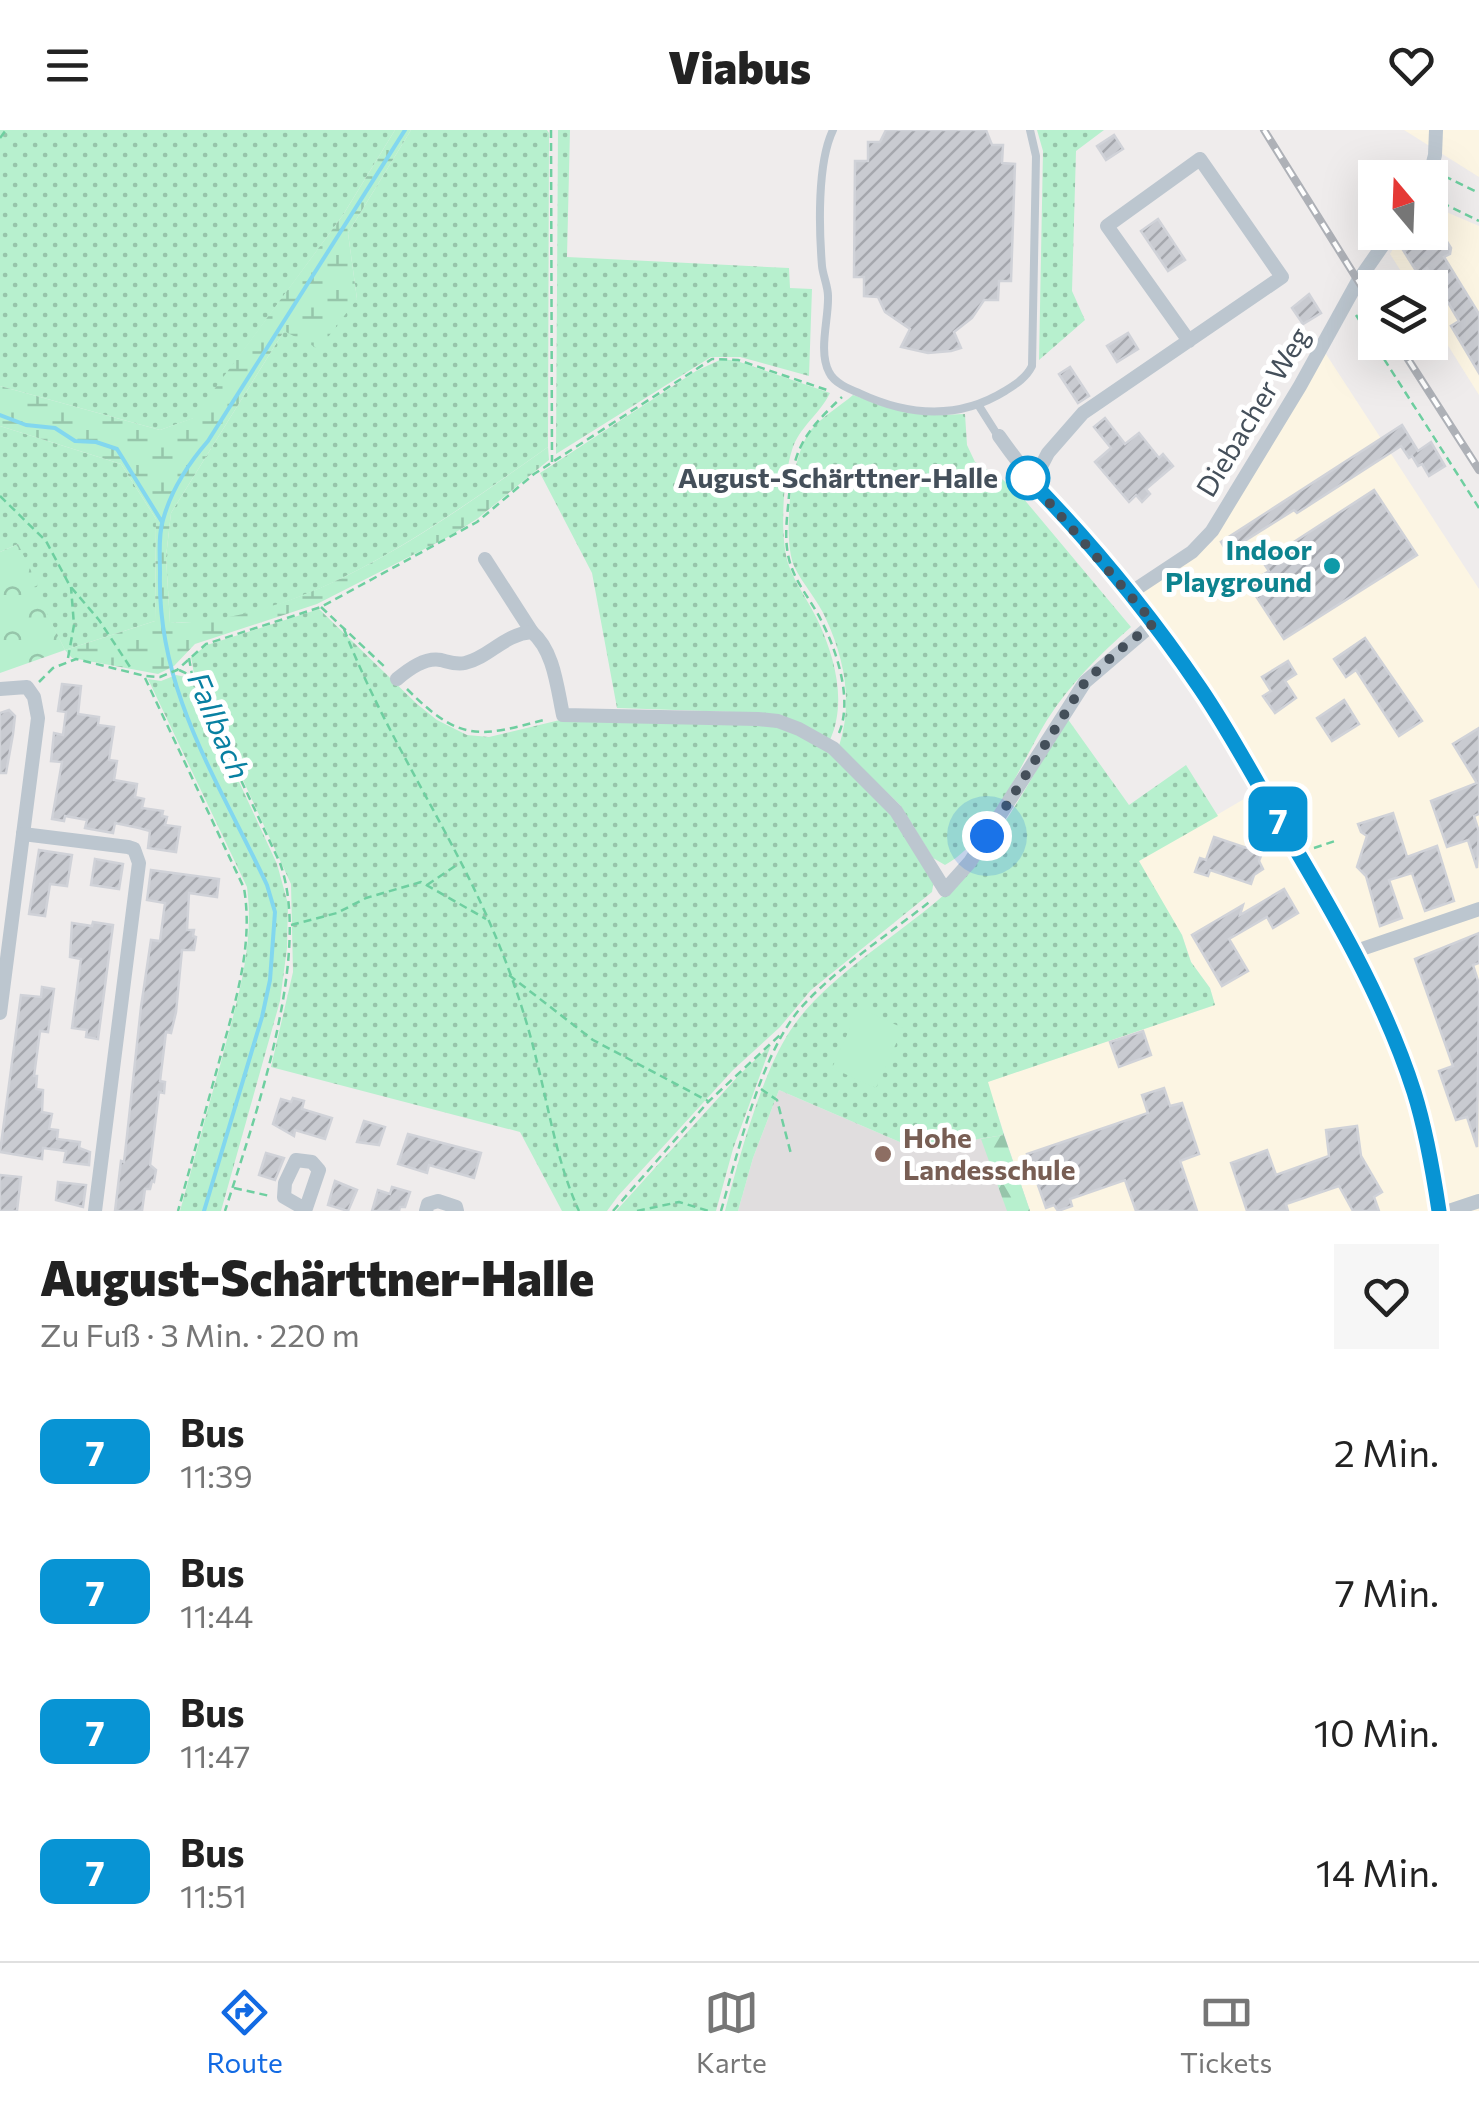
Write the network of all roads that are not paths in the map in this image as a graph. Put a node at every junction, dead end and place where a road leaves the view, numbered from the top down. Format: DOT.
graph roads {
  1 [pos="833,130"];
  2 [pos="1030,130"];
  3 [pos="1436,130"];
  4 [pos="1433,160"];
  5 [pos="1381,250"];
  6 [pos="1188,341"];
  7 [pos="979,406"];
  8 [pos="999,436"];
  9 [pos="1033,482"];
  10 [pos="485,560"];
  11 [pos="1130,593"];
  12 [pos="1154,623"];
  13 [pos="532,632"];
  14 [pos="397,679"];
  15 [pos="0,689"];
  16 [pos="23,834"];
  17 [pos="1479,909"];
  18 [pos="1353,952"];
  19 [pos="0,1012"];
  20 [pos="1479,1202"];
  21 [pos="305,1210"];
  22 [pos="96,1211"];
  23 [pos="426,1211"];
  24 [pos="457,1211"];
  25 [pos="1439,1211"];
  26 [pos="1450,1211"];
  1 -- 7 [label="lane"];
  2 -- 7 [label="lane"];
  3 -- 4 [label="street"];
  5 -- 11 [label="street, Diebacher Weg"];
  6 -- 6 [label="street"];
  6 -- 9 [label="street"];
  7 -- 8 [label="lane"];
  8 -- 9 [label="street"];
  9 -- 11 [label="street"];
  10 -- 13 [label="street"];
  11 -- 12 [label="street"];
  12 -- 13 [label="street"];
  12 -- 18 [label="street"];
  13 -- 14 [label="street"];
  15 -- 16 [label="street"];
  16 -- 19 [label="street"];
  16 -- 22 [label="street"];
  17 -- 18 [label="street"];
  18 -- 25 [label="street"];
  20 -- 26 [label="street"];
  21 -- 21 [label="street"];
  23 -- 24 [label="street"];
}
